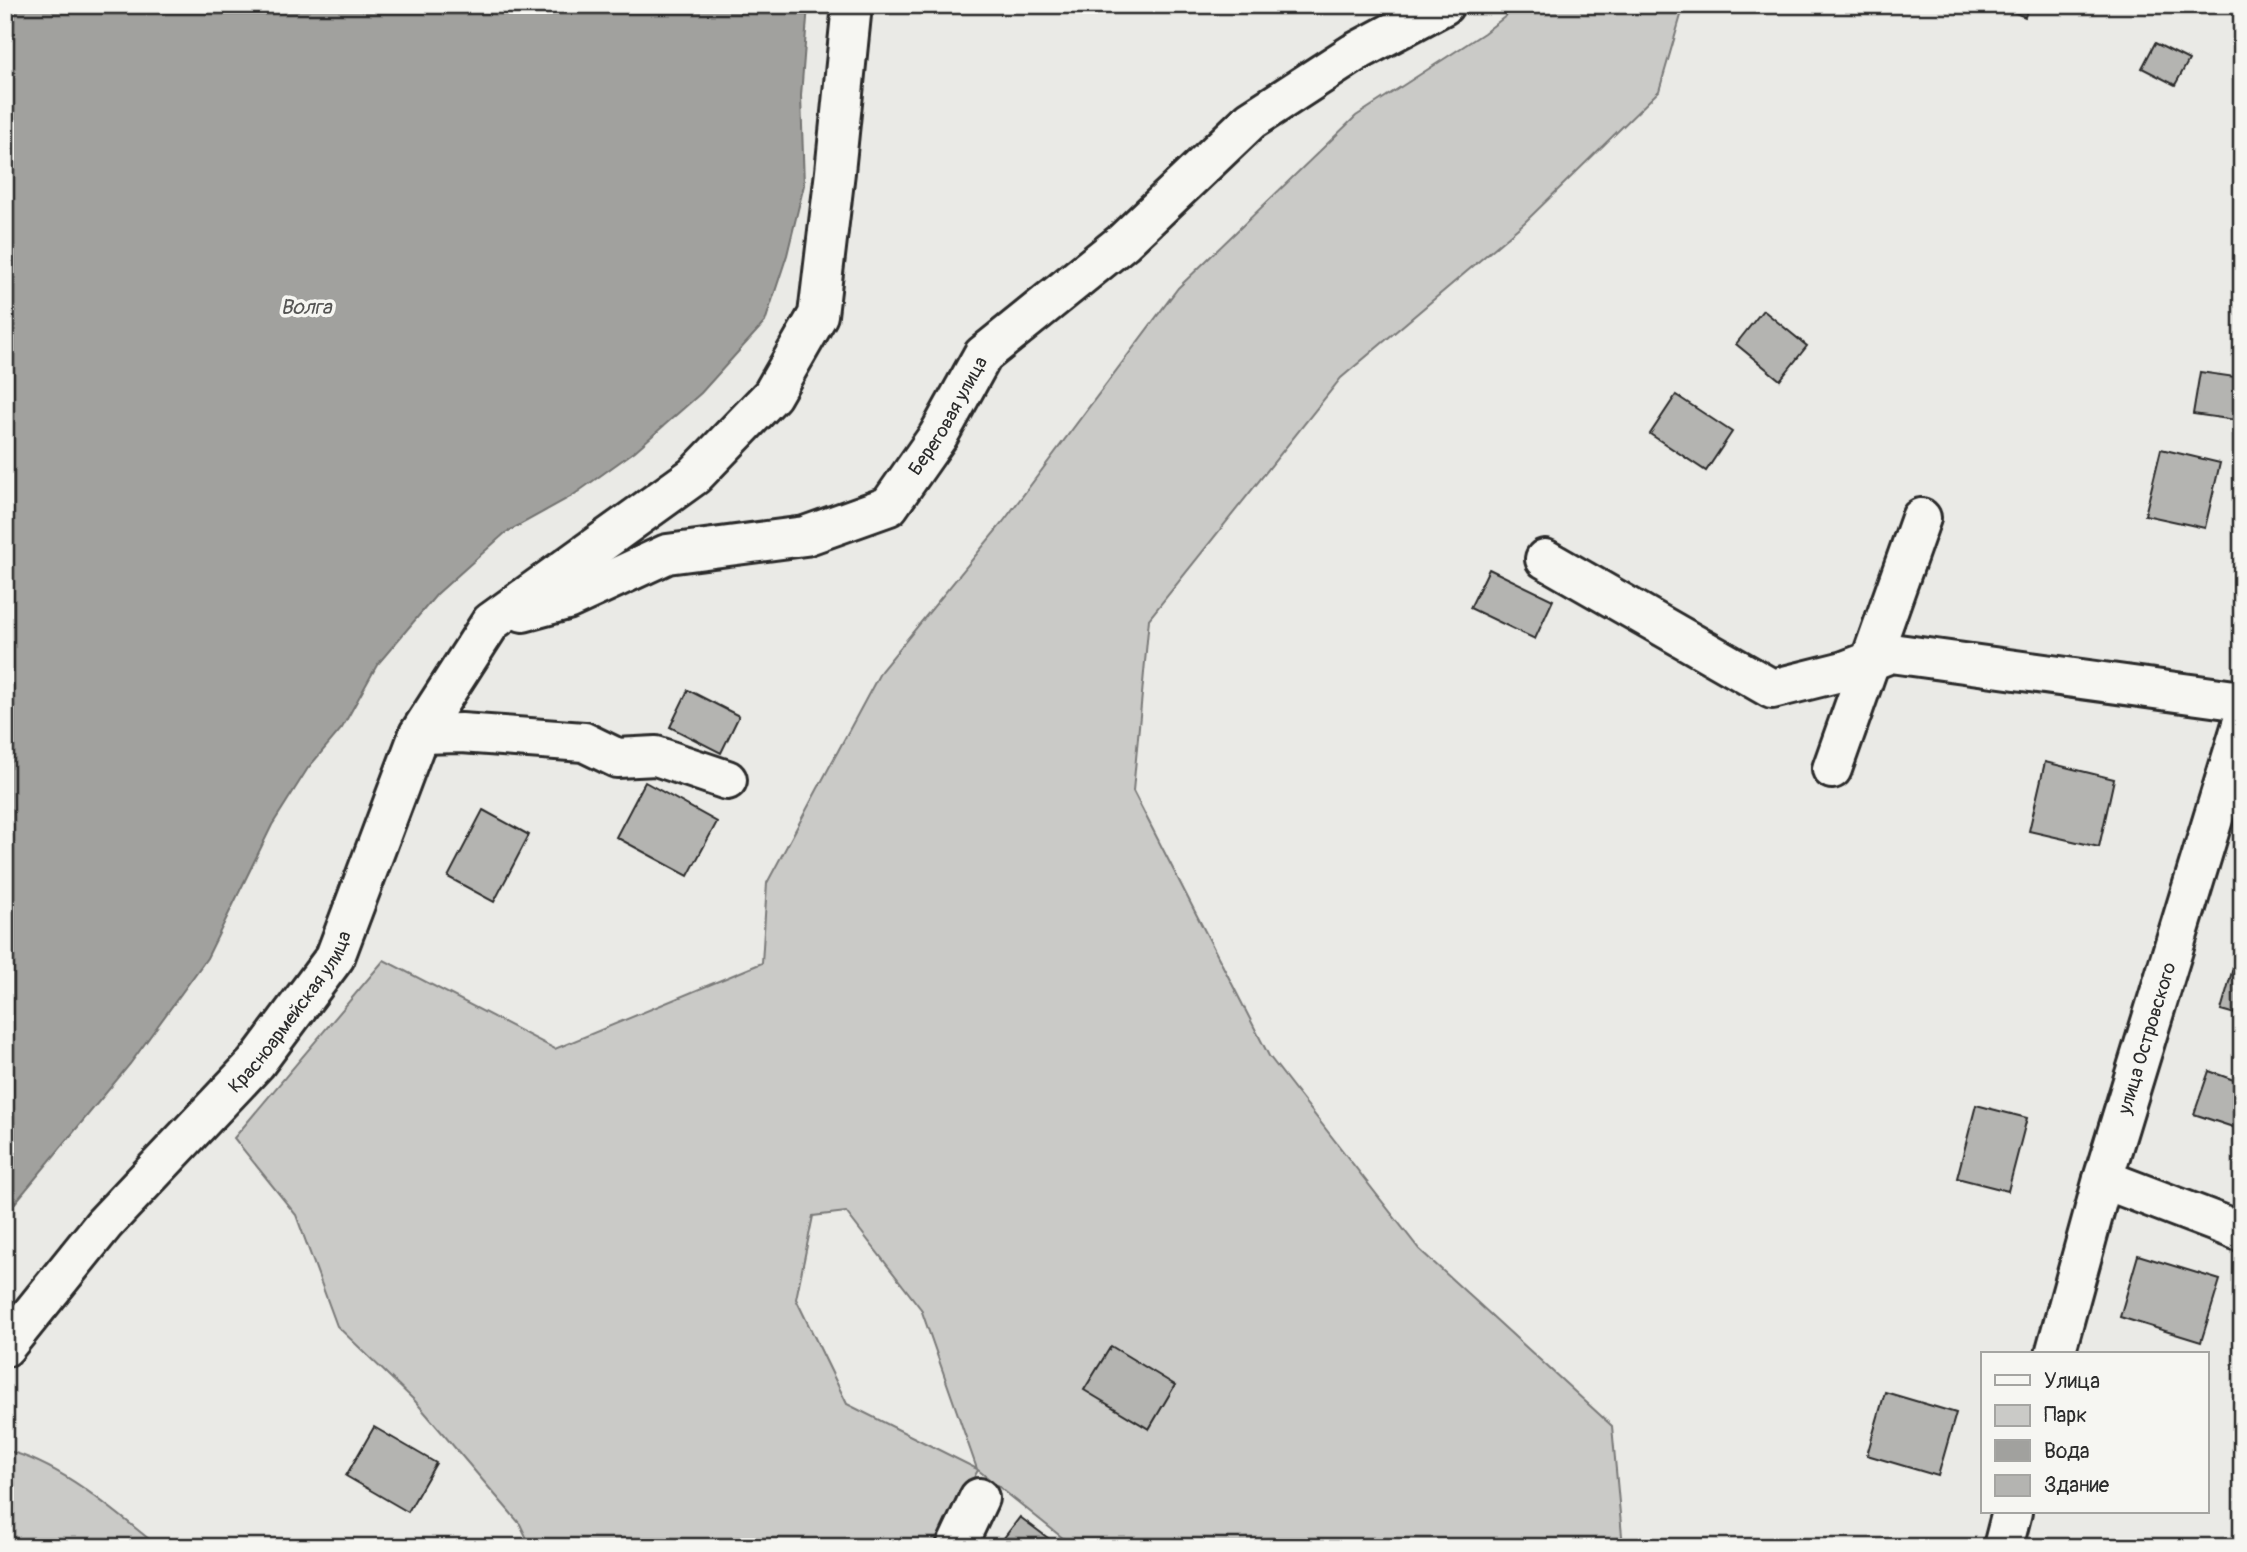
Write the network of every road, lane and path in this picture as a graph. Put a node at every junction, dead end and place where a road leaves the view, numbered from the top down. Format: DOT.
graph roads {
  1 [pos="852,5"];
  2 [pos="1444,5"];
  3 [pos="1921,518"];
  4 [pos="1545,559"];
  5 [pos="491,622"];
  6 [pos="1870,661"];
  7 [pos="2242,701"];
  8 [pos="2242,724"];
  9 [pos="419,734"];
  10 [pos="1832,769"];
  11 [pos="727,780"];
  12 [pos="2103,1179"];
  13 [pos="2242,1232"];
  14 [pos="5,1348"];
  15 [pos="2056,1352"];
  16 [pos="979,1498"];
  17 [pos="2011,1514"];
  18 [pos="956,1547"];
  19 [pos="2003,1547"];
  1 -- 5 [label="street"];
  2 -- 5 [label="street, Береговая улица"];
  3 -- 6 [label="street"];
  4 -- 6 [label="street"];
  5 -- 9 [label="street, Красноармейская улица"];
  6 -- 7 [label="street"];
  6 -- 10 [label="street"];
  8 -- 12 [label="street, улица Островского"];
  9 -- 11 [label="street"];
  9 -- 14 [label="street, Красноармейская улица"];
  12 -- 13 [label="street"];
  12 -- 15 [label="street, улица Островского"];
  16 -- 18 [label="street"];
  17 -- 19 [label="street"];
}
